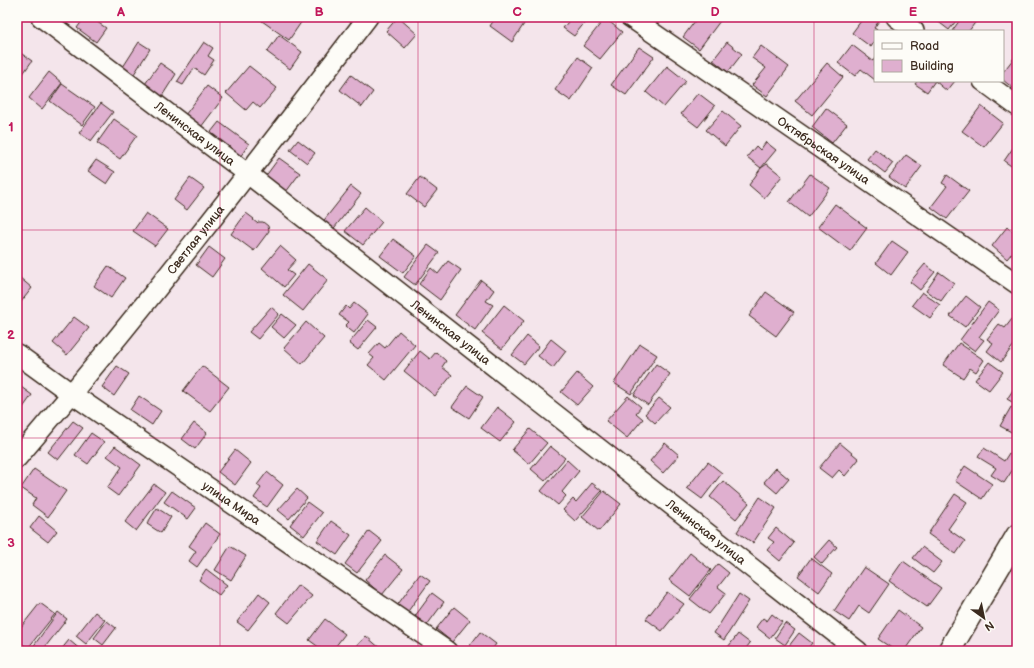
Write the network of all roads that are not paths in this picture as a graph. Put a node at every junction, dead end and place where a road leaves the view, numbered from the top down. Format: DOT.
graph roads {
  1 [pos="41,17"];
  2 [pos="368,17"];
  3 [pos="630,17"];
  4 [pos="896,17"];
  5 [pos="913,30"];
  6 [pos="984,82"];
  7 [pos="1017,106"];
  8 [pos="248,174"];
  9 [pos="1017,284"];
  10 [pos="17,354"];
  11 [pos="72,394"];
  12 [pos="17,458"];
  13 [pos="1017,536"];
  14 [pos="447,651"];
  15 [pos="858,651"];
  16 [pos="949,651"];
  1 -- 8 [label="street, Ленинская улица"];
  2 -- 8 [label="street, Светлая улица"];
  3 -- 9 [label="street, Октябрьская улица"];
  4 -- 5 [label="street"];
  6 -- 7 [label="street"];
  8 -- 11 [label="street, Светлая улица"];
  8 -- 15 [label="street, Ленинская улица"];
  10 -- 11 [label="street, улица Мира"];
  11 -- 12 [label="street, Светлая улица"];
  11 -- 14 [label="street, улица Мира"];
  13 -- 16 [label="main road"];
}
